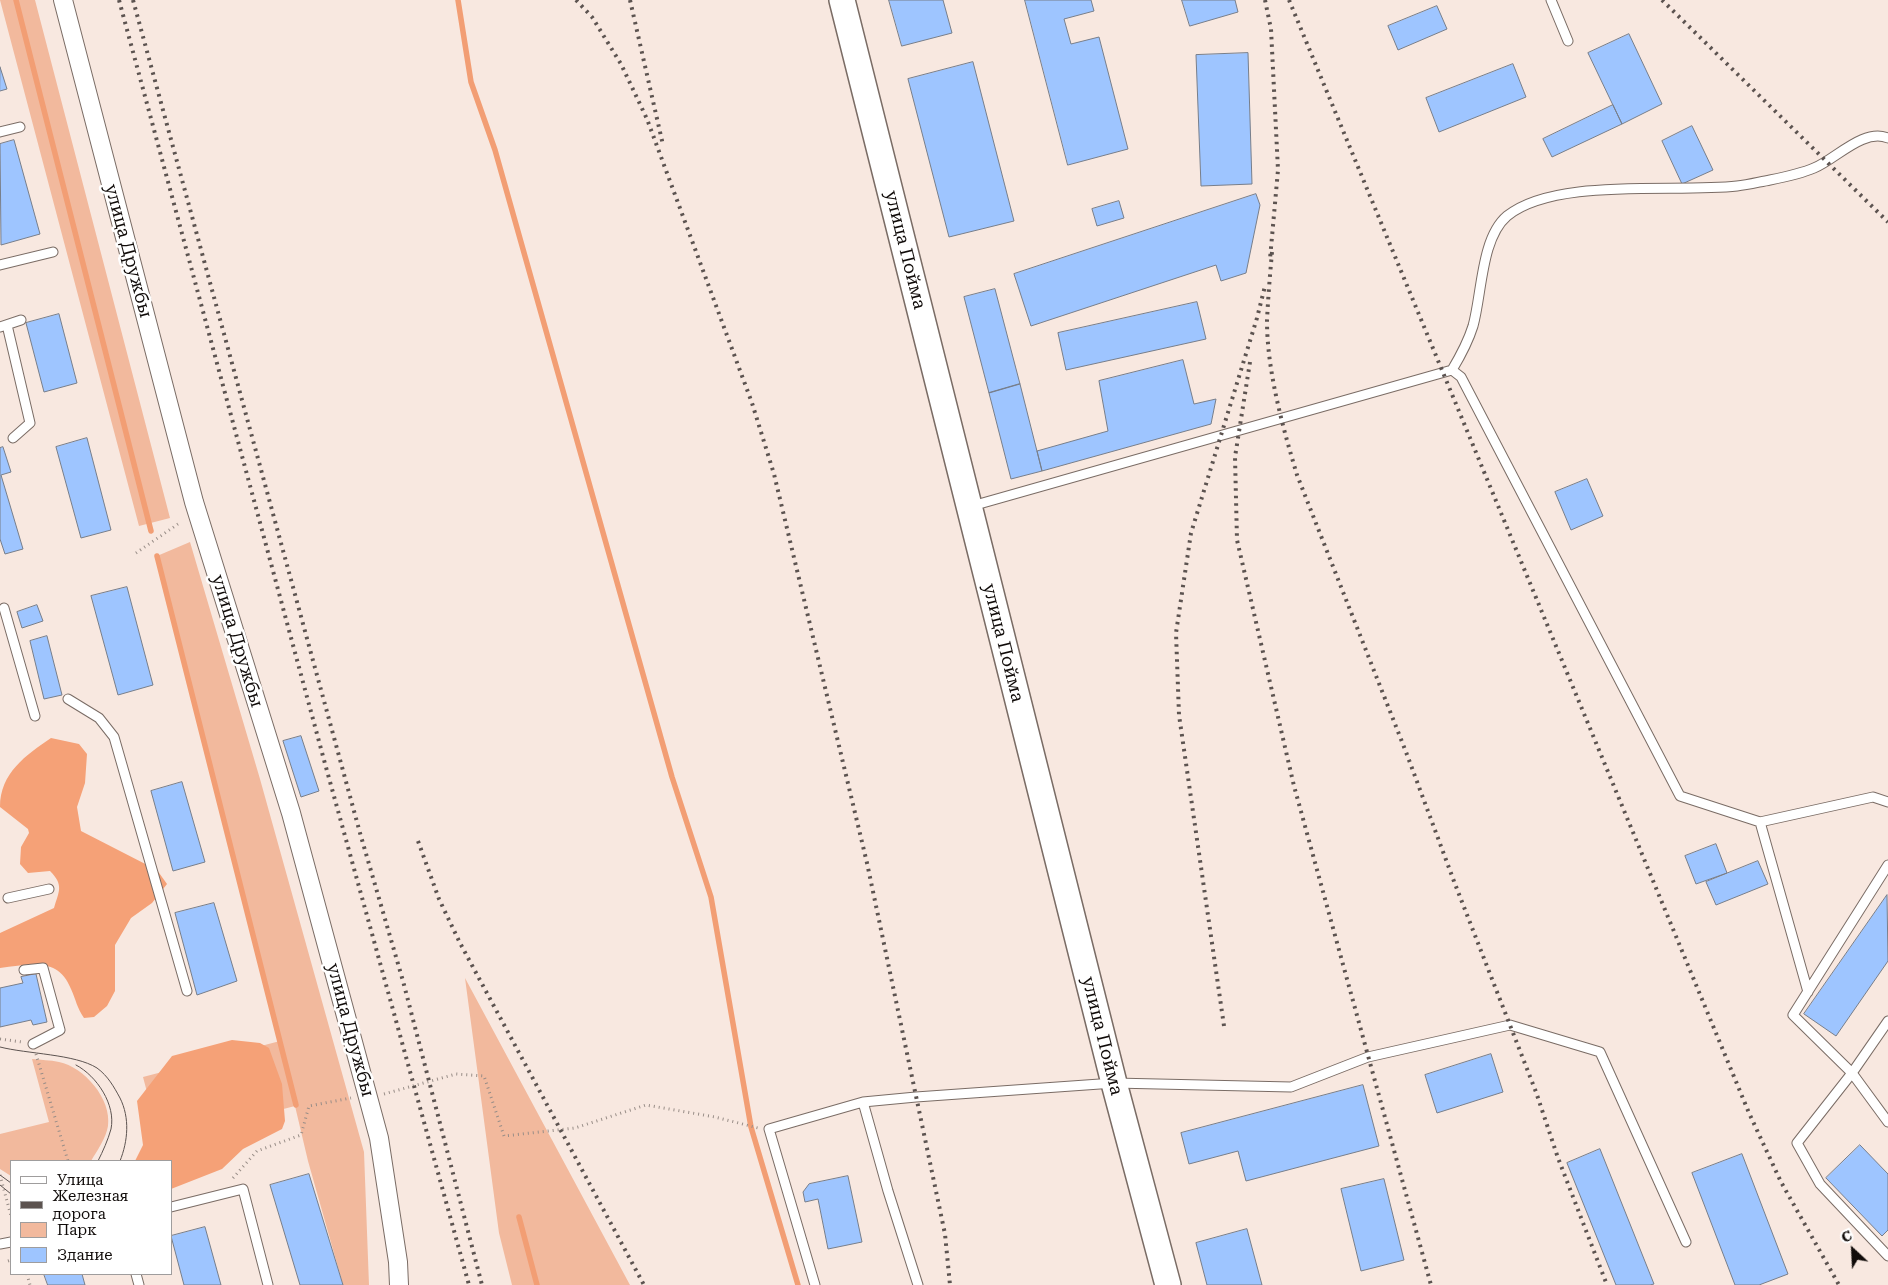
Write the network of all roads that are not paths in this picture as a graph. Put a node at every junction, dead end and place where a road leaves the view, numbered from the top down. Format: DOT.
graph roads {
  1 [pos="62,0"];
  2 [pos="842,0"];
  3 [pos="1551,0"];
  4 [pos="1568,41"];
  5 [pos="20,126"];
  6 [pos="0,132"];
  7 [pos="1888,138"];
  8 [pos="54,252"];
  9 [pos="0,265"];
  10 [pos="21,320"];
  11 [pos="3,326"];
  12 [pos="1452,370"];
  13 [pos="13,438"];
  14 [pos="969,507"];
  15 [pos="4,608"];
  16 [pos="68,699"];
  17 [pos="35,716"];
  18 [pos="1888,802"];
  19 [pos="1760,822"];
  20 [pos="1888,865"];
  21 [pos="49,889"];
  22 [pos="8,898"];
  23 [pos="24,970"];
  24 [pos="187,991"];
  25 [pos="1808,992"];
  26 [pos="1888,1021"];
  27 [pos="33,1044"];
  28 [pos="1852,1073"];
  29 [pos="1114,1083"];
  30 [pos="863,1102"];
  31 [pos="1888,1122"];
  32 [pos="172,1207"];
  33 [pos="1686,1242"];
  34 [pos="1888,1256"];
  35 [pos="268,1285"];
  36 [pos="399,1285"];
  37 [pos="815,1285"];
  38 [pos="918,1285"];
  39 [pos="1168,1285"];
  1 -- 36 [label="street, улица Дружбы"];
  2 -- 14 [label="main road, улица Пойма"];
  3 -- 4 [label="lane"];
  5 -- 6 [label="lane"];
  7 -- 12 [label="lane"];
  8 -- 9 [label="lane"];
  10 -- 11 [label="lane"];
  11 -- 13 [label="lane"];
  12 -- 14 [label="lane"];
  12 -- 19 [label="lane"];
  14 -- 29 [label="main road, улица Пойма"];
  15 -- 17 [label="lane"];
  16 -- 24 [label="lane"];
  18 -- 19 [label="lane"];
  19 -- 25 [label="lane"];
  20 -- 25 [label="lane"];
  21 -- 22 [label="lane"];
  23 -- 27 [label="lane"];
  25 -- 28 [label="lane"];
  26 -- 28 [label="lane"];
  28 -- 31 [label="lane"];
  28 -- 34 [label="lane"];
  29 -- 30 [label="lane"];
  29 -- 33 [label="lane"];
  29 -- 39 [label="main road, улица Пойма"];
  30 -- 37 [label="lane"];
  30 -- 38 [label="lane"];
  32 -- 35 [label="lane"];
}
